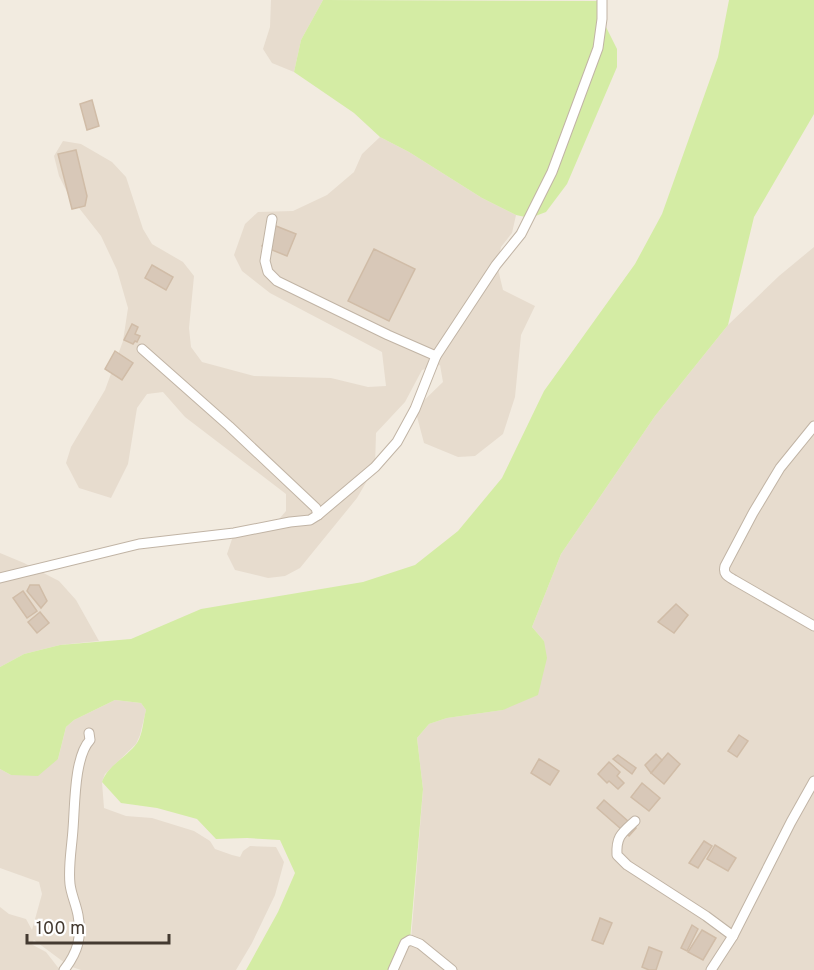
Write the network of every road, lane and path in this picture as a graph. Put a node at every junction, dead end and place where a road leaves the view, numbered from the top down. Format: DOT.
graph roads {
  1 [pos="602,0"];
  2 [pos="272,219"];
  3 [pos="142,349"];
  4 [pos="436,356"];
  5 [pos="814,426"];
  6 [pos="318,515"];
  7 [pos="0,578"];
  8 [pos="814,626"];
  9 [pos="89,733"];
  10 [pos="814,781"];
  11 [pos="635,821"];
  12 [pos="734,936"];
  13 [pos="64,970"];
  14 [pos="393,970"];
  15 [pos="452,970"];
  16 [pos="711,970"];
  1 -- 4 [label="street"];
  2 -- 4 [label="street"];
  3 -- 6 [label="street"];
  4 -- 6 [label="street"];
  5 -- 8 [label="street"];
  6 -- 7 [label="street"];
  9 -- 13 [label="street"];
  10 -- 12 [label="street"];
  11 -- 12 [label="street"];
  12 -- 16 [label="street"];
  14 -- 15 [label="street"];
}
